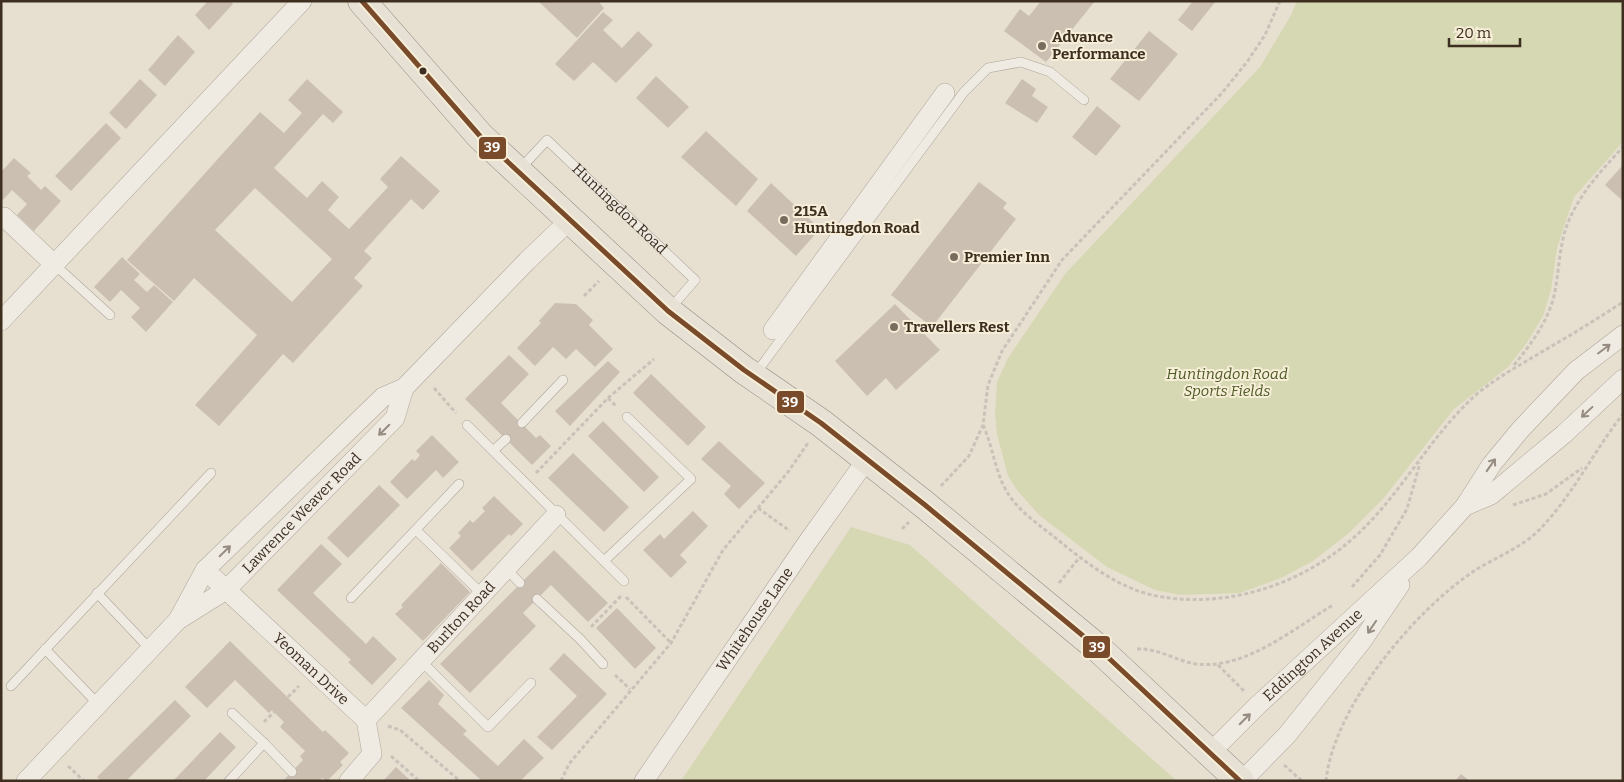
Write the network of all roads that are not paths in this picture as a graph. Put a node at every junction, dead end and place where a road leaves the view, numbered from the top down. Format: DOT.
graph roads {
  1 [pos="302,1"];
  2 [pos="362,1"];
  3 [pos="945,93"];
  4 [pos="1084,100"];
  5 [pos="517,172"];
  6 [pos="1,220"];
  7 [pos="570,220"];
  8 [pos="55,265"];
  9 [pos="668,310"];
  10 [pos="110,315"];
  11 [pos="1,321"];
  12 [pos="773,330"];
  13 [pos="1623,335"];
  14 [pos="754,376"];
  15 [pos="1623,379"];
  16 [pos="564,380"];
  17 [pos="404,388"];
  18 [pos="626,417"];
  19 [pos="522,423"];
  20 [pos="467,425"];
  21 [pos="506,439"];
  22 [pos="494,450"];
  23 [pos="867,459"];
  24 [pos="211,473"];
  25 [pos="459,484"];
  26 [pos="1465,506"];
  27 [pos="556,515"];
  28 [pos="416,530"];
  29 [pos="1419,557"];
  30 [pos="604,562"];
  31 [pos="506,568"];
  32 [pos="205,570"];
  33 [pos="624,581"];
  34 [pos="520,583"];
  35 [pos="226,590"];
  36 [pos="97,594"];
  37 [pos="482,594"];
  38 [pos="351,598"];
  39 [pos="537,599"];
  40 [pos="178,620"];
  41 [pos="45,649"];
  42 [pos="150,649"];
  43 [pos="420,660"];
  44 [pos="603,664"];
  45 [pos="531,683"];
  46 [pos="11,686"];
  47 [pos="98,704"];
  48 [pos="232,713"];
  49 [pos="366,720"];
  50 [pos="264,743"];
  51 [pos="1210,753"];
  52 [pos="292,772"];
  53 [pos="26,781"];
  54 [pos="229,781"];
  55 [pos="349,781"];
  56 [pos="644,781"];
  57 [pos="1241,781"];
  1 -- 8 [label="street"];
  2 -- 5 [label="main road"];
  3 -- 12 [label="street"];
  4 -- 14 [label="lane"];
  5 -- 7 [label="main road"];
  5 -- 9 [label="lane, Huntingdon Road"];
  6 -- 8 [label="street"];
  7 -- 9 [label="main road"];
  7 -- 17 [label="street, Lawrence Weaver Road"];
  8 -- 10 [label="lane"];
  8 -- 11 [label="street"];
  9 -- 14 [label="main road"];
  26 -- 13 [label="street, Eddington Avenue, one-way"];
  14 -- 23 [label="main road"];
  15 -- 26 [label="street, Eddington Avenue, one-way"];
  16 -- 19 [label="lane"];
  32 -- 17 [label="street, Lawrence Weaver Road, one-way"];
  17 -- 35 [label="street, Lawrence Weaver Road, one-way"];
  18 -- 30 [label="lane"];
  20 -- 22 [label="lane"];
  21 -- 22 [label="lane"];
  22 -- 27 [label="lane"];
  23 -- 51 [label="main road"];
  23 -- 56 [label="street, Whitehouse Lane"];
  24 -- 36 [label="lane"];
  25 -- 28 [label="lane"];
  26 -- 29 [label="street, Eddington Avenue"];
  27 -- 30 [label="lane"];
  27 -- 31 [label="street, Burlton Road"];
  28 -- 37 [label="lane"];
  28 -- 38 [label="lane"];
  51 -- 29 [label="street, Eddington Avenue, one-way"];
  29 -- 57 [label="street, Eddington Avenue, one-way"];
  30 -- 33 [label="lane"];
  31 -- 34 [label="lane"];
  31 -- 37 [label="street, Burlton Road"];
  32 -- 35 [label="street, Yeoman Drive"];
  32 -- 40 [label="street, Lawrence Weaver Road"];
  35 -- 40 [label="street, Lawrence Weaver Road"];
  35 -- 49 [label="street, Yeoman Drive"];
  36 -- 41 [label="lane"];
  36 -- 42 [label="lane"];
  37 -- 43 [label="street, Burlton Road"];
  39 -- 44 [label="lane"];
  40 -- 42 [label="street, Lawrence Weaver Road"];
  41 -- 46 [label="lane"];
  41 -- 47 [label="lane"];
  42 -- 47 [label="street, Lawrence Weaver Road"];
  43 -- 45 [label="lane"];
  43 -- 49 [label="street, Burlton Road"];
  47 -- 53 [label="street, Lawrence Weaver Road"];
  48 -- 50 [label="lane"];
  49 -- 55 [label="street"];
  50 -- 52 [label="lane"];
  50 -- 54 [label="lane"];
  51 -- 57 [label="main road"];
}
